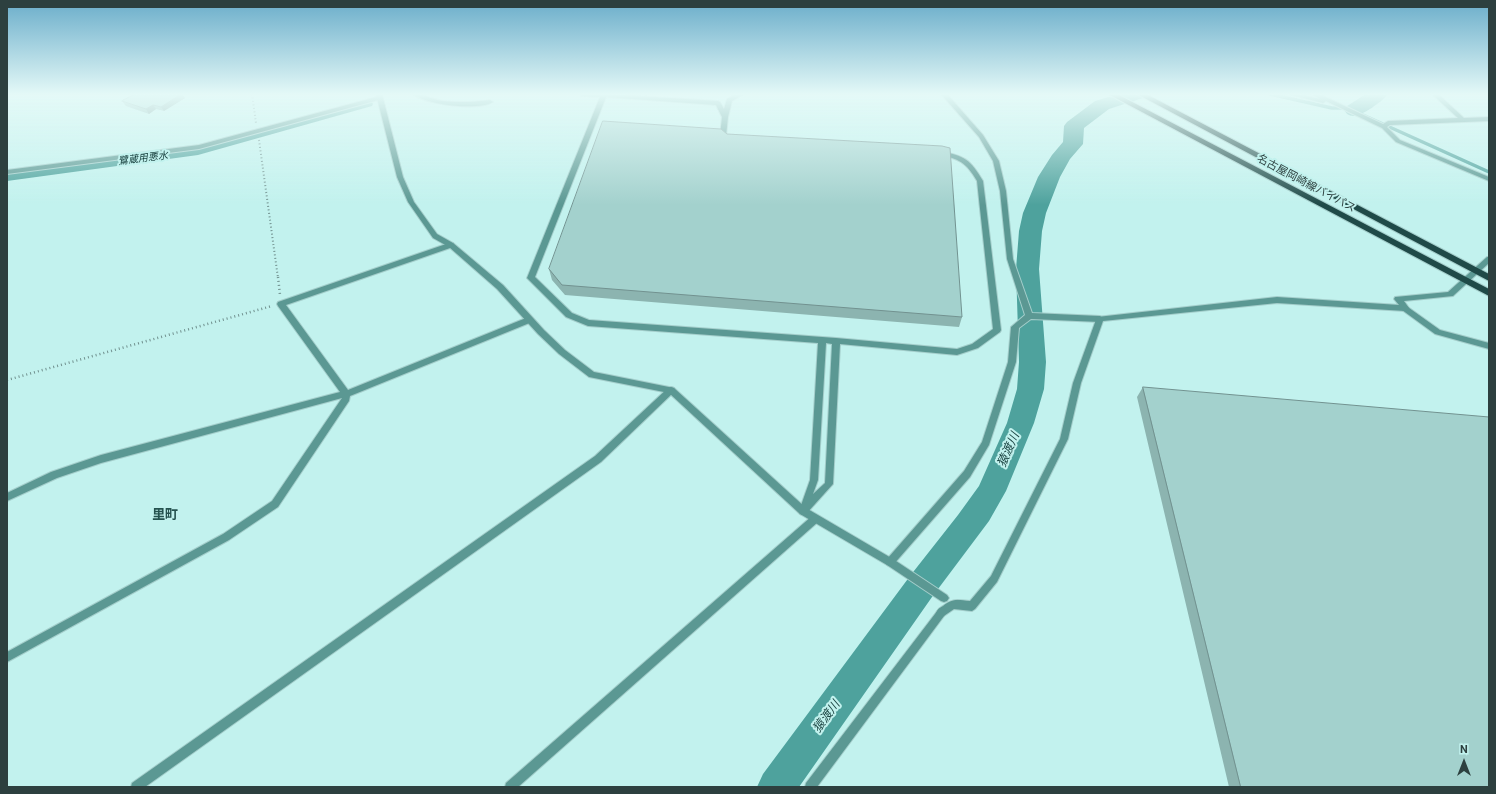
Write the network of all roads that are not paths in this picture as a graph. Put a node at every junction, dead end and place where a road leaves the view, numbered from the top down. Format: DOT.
graph roads {
  1 [pos="257,131"];
  2 [pos="389,131"];
  3 [pos="590,131"];
  4 [pos="724,131"];
  5 [pos="977,131"];
  6 [pos="1183,131"];
  7 [pos="1213,131"];
  8 [pos="1388,131"];
  9 [pos="734,142"];
  10 [pos="933,152"];
  11 [pos="7,172"];
  12 [pos="1489,179"];
  13 [pos="451,245"];
  14 [pos="1489,259"];
  15 [pos="1475,270"];
  16 [pos="1489,278"];
  17 [pos="1466,281"];
  18 [pos="1489,293"];
  19 [pos="1405,308"];
  20 [pos="1029,316"];
  21 [pos="1100,319"];
  22 [pos="529,320"];
  23 [pos="822,340"];
  24 [pos="836,341"];
  25 [pos="1489,346"];
  26 [pos="671,390"];
  27 [pos="346,394"];
  28 [pos="7,496"];
  29 [pos="803,511"];
  30 [pos="815,519"];
  31 [pos="890,562"];
  32 [pos="953,604"];
  33 [pos="7,657"];
  34 [pos="136,787"];
  35 [pos="510,787"];
  36 [pos="810,787"];
  1 -- 11 [label="street"];
  2 -- 13 [label="street"];
  3 -- 23 [label="street"];
  4 -- 9 [label="street"];
  5 -- 20 [label="street"];
  6 -- 17 [label="main road, 名古屋岡崎線バイパス"];
  7 -- 15 [label="main road, 名古屋岡崎線バイパス"];
  8 -- 12 [label="street"];
  10 -- 24 [label="street"];
  13 -- 22 [label="street"];
  13 -- 27 [label="street"];
  14 -- 15 [label="street"];
  15 -- 16 [label="main road, 名古屋岡崎線バイパス"];
  15 -- 17 [label="street"];
  17 -- 18 [label="main road, 名古屋岡崎線バイパス"];
  17 -- 19 [label="street"];
  19 -- 21 [label="street"];
  19 -- 25 [label="street"];
  20 -- 21 [label="street"];
  20 -- 31 [label="street"];
  21 -- 32 [label="street"];
  22 -- 26 [label="street"];
  22 -- 27 [label="street"];
  23 -- 24 [label="street"];
  23 -- 29 [label="street"];
  24 -- 29 [label="street"];
  26 -- 29 [label="street"];
  26 -- 34 [label="street"];
  27 -- 28 [label="street"];
  27 -- 33 [label="street"];
  29 -- 30 [label="street"];
  30 -- 31 [label="street"];
  30 -- 35 [label="street"];
  31 -- 32 [label="street"];
  32 -- 36 [label="street"];
}
